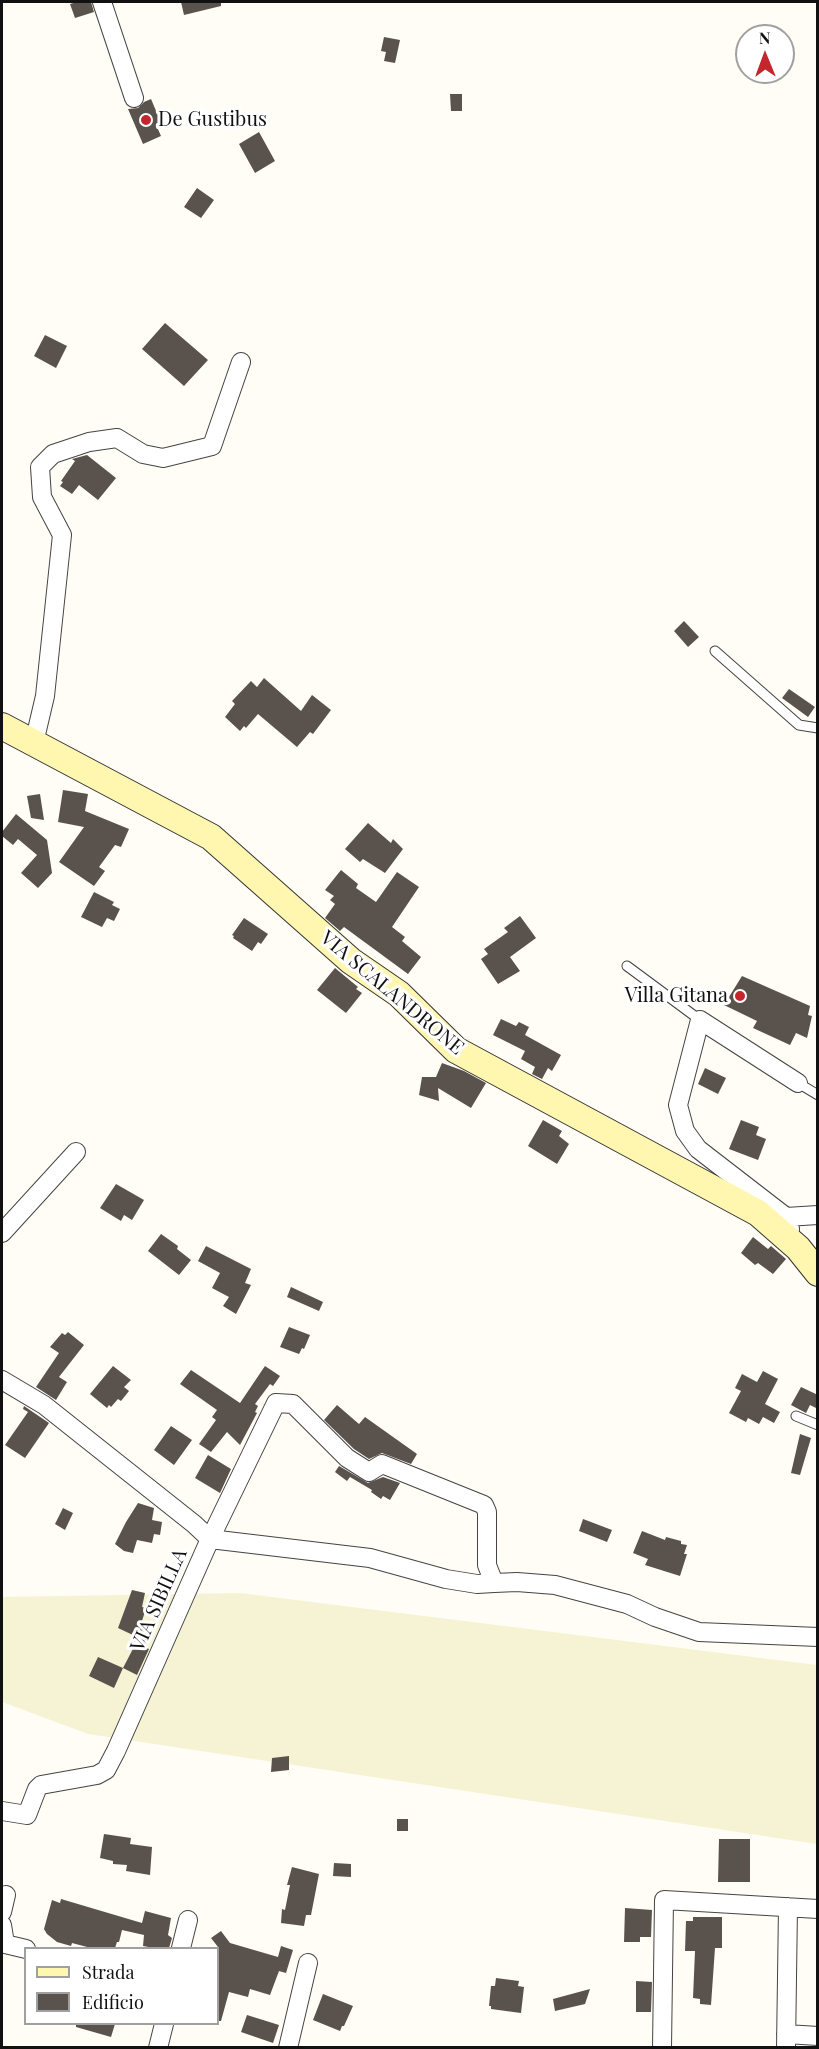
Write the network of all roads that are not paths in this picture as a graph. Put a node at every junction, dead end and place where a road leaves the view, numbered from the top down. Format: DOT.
graph roads {
  1 [pos="102,2"];
  2 [pos="134,98"];
  3 [pos="241,362"];
  4 [pos="715,651"];
  5 [pos="2,726"];
  6 [pos="818,728"];
  7 [pos="34,743"];
  8 [pos="627,966"];
  9 [pos="700,1020"];
  10 [pos="798,1083"];
  11 [pos="818,1095"];
  12 [pos="76,1152"];
  13 [pos="818,1215"];
  14 [pos="786,1217"];
  15 [pos="2,1233"];
  16 [pos="798,1248"];
  17 [pos="818,1273"];
  18 [pos="2,1380"];
  19 [pos="796,1416"];
  20 [pos="818,1425"];
  21 [pos="210,1539"];
  22 [pos="494,1583"];
  23 [pos="818,1637"];
  24 [pos="2,1811"];
  25 [pos="788,1907"];
  26 [pos="818,1909"];
  27 [pos="188,1920"];
  28 [pos="2,1925"];
  29 [pos="181,1947"];
  30 [pos="24,1949"];
  31 [pos="308,1963"];
  32 [pos="164,2025"];
  33 [pos="818,2036"];
  34 [pos="786,2041"];
  35 [pos="158,2048"];
  36 [pos="288,2048"];
  37 [pos="662,2048"];
  1 -- 2 [label="street"];
  3 -- 7 [label="street"];
  4 -- 6 [label="lane"];
  5 -- 7 [label="street, VIA SCALANDRONE"];
  7 -- 16 [label="street, VIA SCALANDRONE"];
  8 -- 9 [label="lane"];
  9 -- 10 [label="street"];
  9 -- 14 [label="street"];
  10 -- 11 [label="lane"];
  12 -- 15 [label="street"];
  13 -- 14 [label="street"];
  14 -- 16 [label="street"];
  16 -- 17 [label="street, VIA SCALANDRONE"];
  18 -- 21 [label="street, VIA SIBILLA"];
  19 -- 20 [label="lane"];
  21 -- 22 [label="street"];
  21 -- 22 [label="street"];
  21 -- 24 [label="street, VIA SIBILLA"];
  22 -- 23 [label="street"];
  25 -- 26 [label="street"];
  25 -- 34 [label="street"];
  25 -- 37 [label="street"];
  27 -- 29 [label="street"];
  28 -- 30 [label="street"];
  31 -- 36 [label="street"];
  32 -- 35 [label="street"];
  33 -- 34 [label="street"];
}
